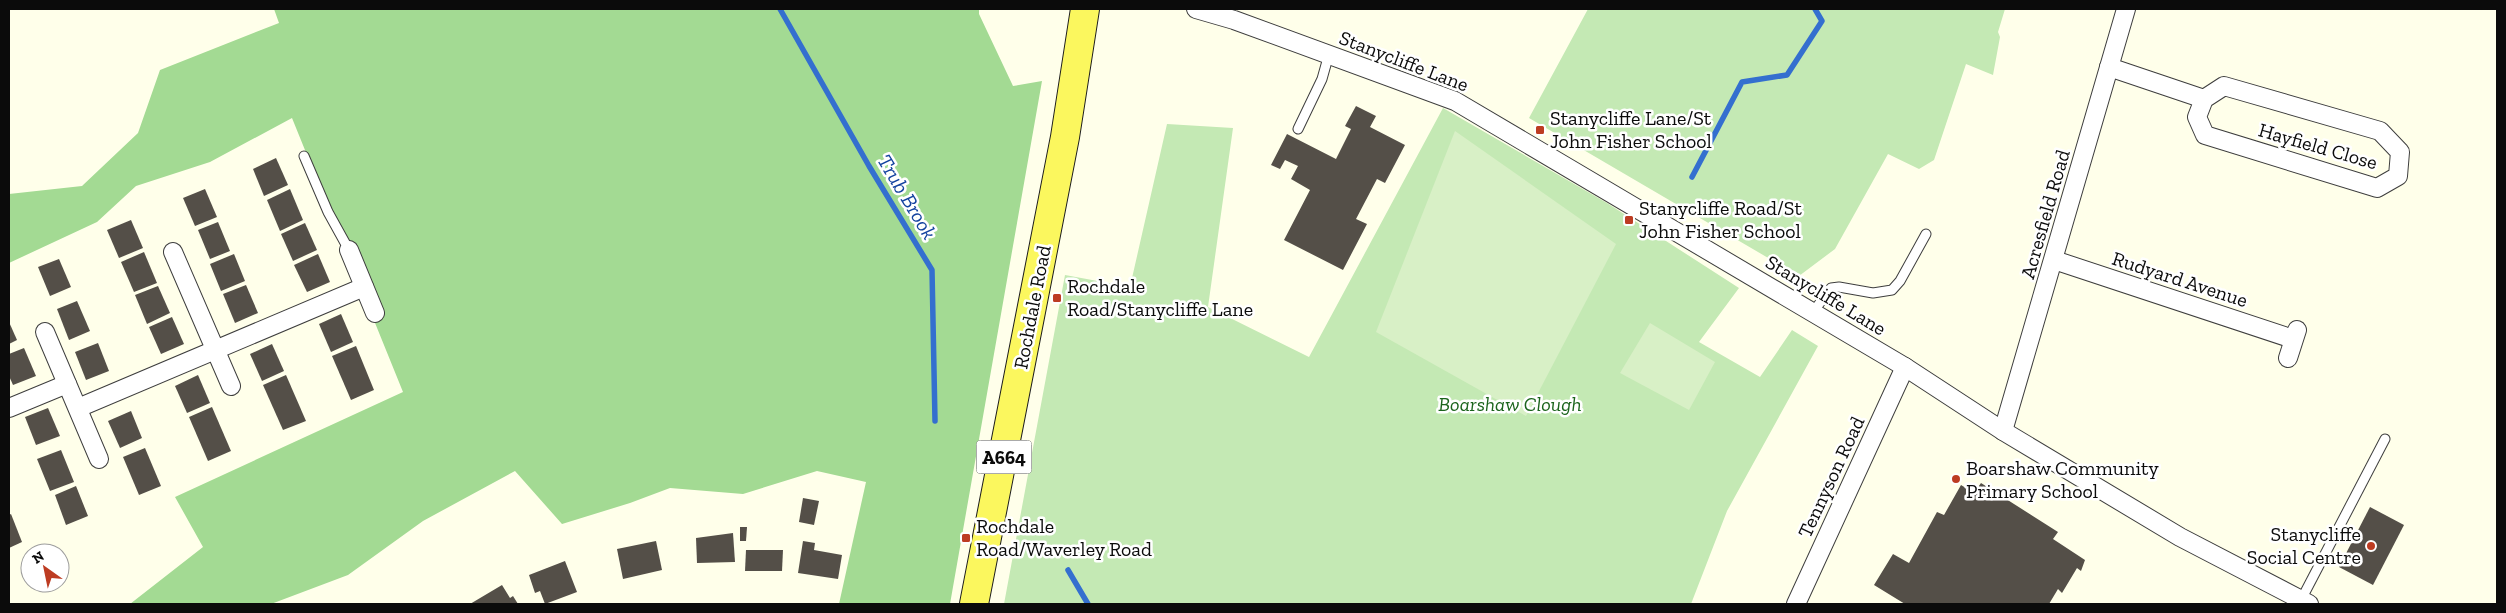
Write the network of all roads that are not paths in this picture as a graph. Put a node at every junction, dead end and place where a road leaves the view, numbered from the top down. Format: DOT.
graph roads {
  1 [pos="1085,9"];
  2 [pos="1196,9"];
  3 [pos="2126,9"];
  4 [pos="1329,54"];
  5 [pos="2109,67"];
  6 [pos="2204,99"];
  7 [pos="1298,130"];
  8 [pos="304,156"];
  9 [pos="1926,234"];
  10 [pos="349,250"];
  11 [pos="173,252"];
  12 [pos="2054,260"];
  13 [pos="364,287"];
  14 [pos="1813,312"];
  15 [pos="375,313"];
  16 [pos="46,332"];
  17 [pos="216,351"];
  18 [pos="2288,358"];
  19 [pos="1905,367"];
  20 [pos="67,384"];
  21 [pos="231,386"];
  22 [pos="9,408"];
  23 [pos="78,408"];
  24 [pos="2003,431"];
  25 [pos="2384,439"];
  26 [pos="99,459"];
  27 [pos="2305,602"];
  28 [pos="974,604"];
  29 [pos="1796,604"];
  1 -- 28 [label="main road, Rochdale Road / A664"];
  2 -- 4 [label="street, Stanycliffe Lane"];
  3 -- 5 [label="street, Acresfield Road"];
  4 -- 7 [label="lane"];
  4 -- 14 [label="street, Stanycliffe Lane"];
  5 -- 6 [label="street"];
  5 -- 12 [label="street, Acresfield Road"];
  6 -- 6 [label="street, Hayfield Close"];
  8 -- 10 [label="lane"];
  9 -- 14 [label="lane"];
  10 -- 13 [label="street"];
  11 -- 17 [label="street"];
  12 -- 18 [label="street, Rudyard Avenue"];
  12 -- 24 [label="street, Acresfield Road"];
  13 -- 15 [label="street"];
  13 -- 17 [label="street"];
  14 -- 19 [label="street, Stanycliffe Lane"];
  16 -- 20 [label="street"];
  17 -- 21 [label="street"];
  17 -- 23 [label="street"];
  19 -- 24 [label="street, Stanycliffe Lane"];
  19 -- 29 [label="street, Tennyson Road"];
  20 -- 22 [label="street"];
  20 -- 23 [label="street"];
  23 -- 26 [label="street"];
  24 -- 27 [label="street, Stanycliffe Lane"];
  25 -- 27 [label="lane"];
}
